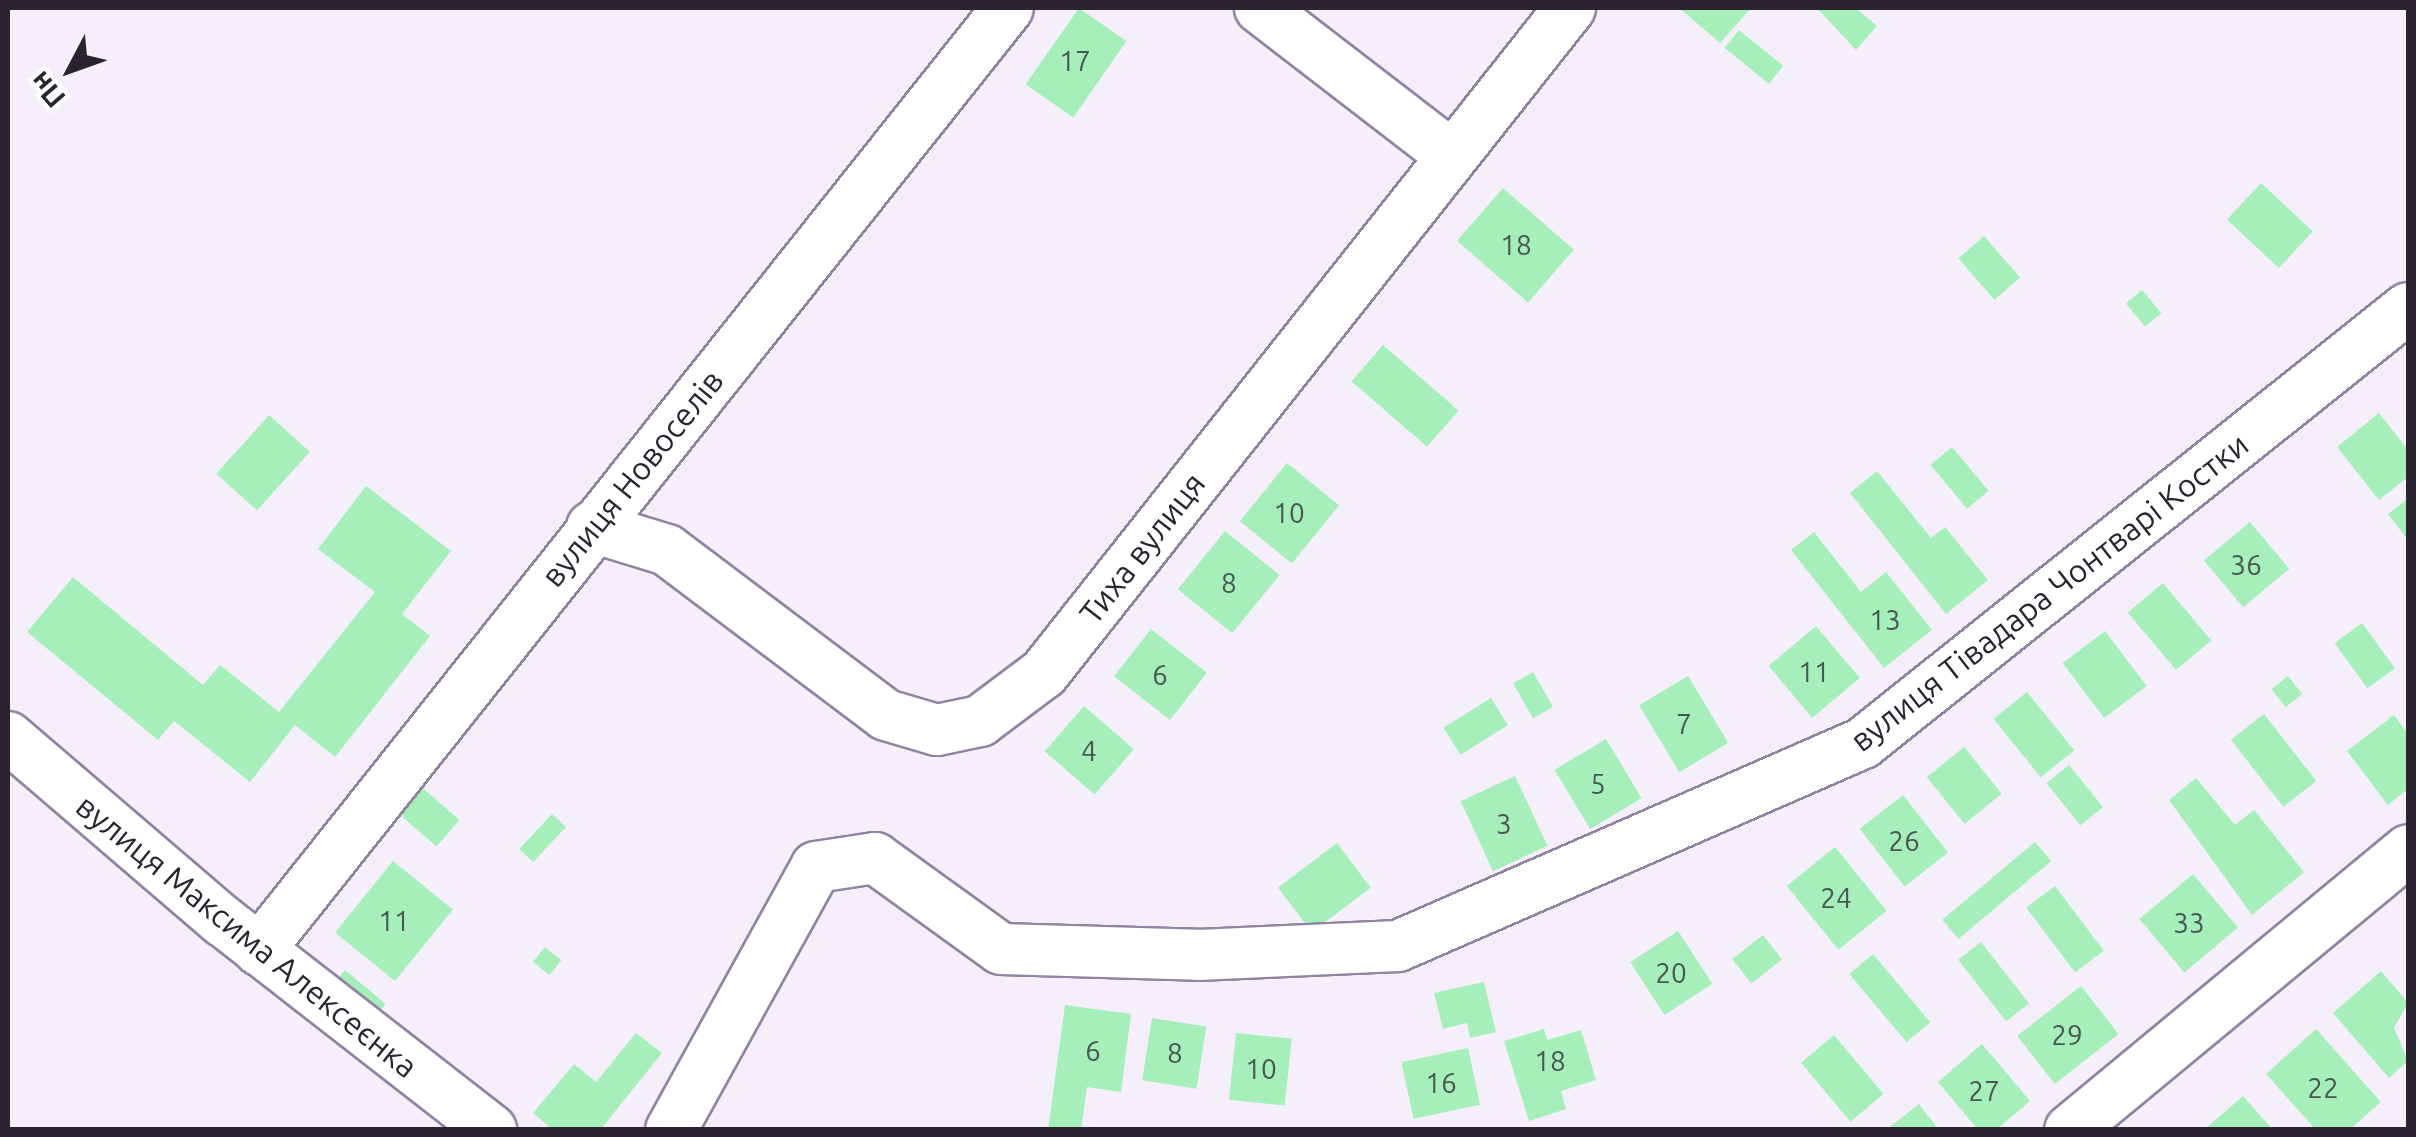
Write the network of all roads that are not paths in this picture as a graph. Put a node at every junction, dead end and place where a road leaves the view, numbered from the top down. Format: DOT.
graph roads {
  1 [pos="1008,8"];
  2 [pos="1260,8"];
  3 [pos="1570,8"];
  4 [pos="1452,156"];
  5 [pos="2408,308"];
  6 [pos="592,527"];
  7 [pos="8,737"];
  8 [pos="2408,850"];
  9 [pos="259,950"];
  10 [pos="490,1130"];
  11 [pos="671,1130"];
  12 [pos="2070,1130"];
  1 -- 6 [label="street, вулиця Новоселів"];
  2 -- 4 [label="street"];
  3 -- 4 [label="street, Тиха вулиця"];
  4 -- 6 [label="street, Тиха вулиця"];
  5 -- 11 [label="street, вулиця Тівадара Чонтварі Костки"];
  6 -- 9 [label="street, вулиця Новоселів"];
  7 -- 9 [label="street, вулиця Максима Алексеєнка"];
  8 -- 12 [label="street"];
  9 -- 10 [label="street, вулиця Максима Алексеєнка"];
}
